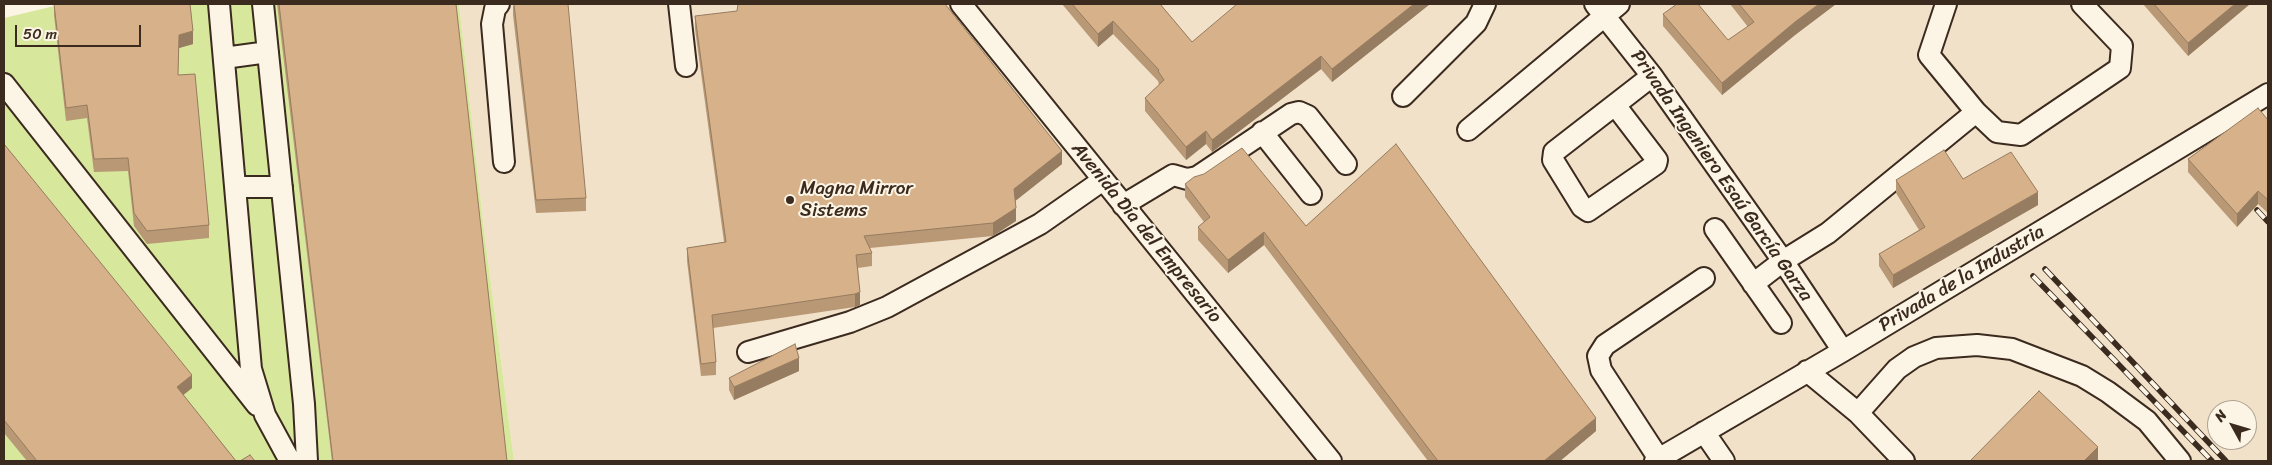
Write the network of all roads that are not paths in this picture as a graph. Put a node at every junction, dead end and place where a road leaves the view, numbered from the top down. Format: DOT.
graph roads {
  1 [pos="219,4"];
  2 [pos="262,4"];
  3 [pos="499,4"];
  4 [pos="679,4"];
  5 [pos="961,4"];
  6 [pos="1486,4"];
  7 [pos="1946,4"];
  8 [pos="2082,4"];
  9 [pos="1606,8"];
  10 [pos="268,52"];
  11 [pos="224,58"];
  12 [pos="686,66"];
  13 [pos="1652,76"];
  14 [pos="4,84"];
  15 [pos="2268,94"];
  16 [pos="1403,96"];
  17 [pos="1615,105"];
  18 [pos="1976,112"];
  19 [pos="1468,130"];
  20 [pos="1262,132"];
  21 [pos="504,162"];
  22 [pos="1346,164"];
  23 [pos="1103,180"];
  24 [pos="235,187"];
  25 [pos="282,187"];
  26 [pos="1311,194"];
  27 [pos="1123,205"];
  28 [pos="1715,229"];
  29 [pos="1783,261"];
  30 [pos="1704,278"];
  31 [pos="1753,284"];
  32 [pos="1781,323"];
  33 [pos="1843,351"];
  34 [pos="748,352"];
  35 [pos="1807,371"];
  36 [pos="1858,413"];
  37 [pos="265,415"];
  38 [pos="1704,432"];
  39 [pos="1657,460"];
  40 [pos="290,461"];
  41 [pos="306,461"];
  42 [pos="1331,461"];
  43 [pos="1724,461"];
  44 [pos="1904,461"];
  45 [pos="2180,461"];
  1 -- 11 [label="street"];
  2 -- 10 [label="street"];
  3 -- 21 [label="street"];
  4 -- 12 [label="street"];
  5 -- 23 [label="street, Avenida Día del Empresario"];
  6 -- 16 [label="street"];
  7 -- 18 [label="street"];
  8 -- 18 [label="street"];
  9 -- 13 [label="street, Privada Ingeniero Esaú García Garza"];
  9 -- 19 [label="street"];
  10 -- 11 [label="street"];
  10 -- 25 [label="street"];
  11 -- 24 [label="street"];
  13 -- 17 [label="street"];
  13 -- 29 [label="street, Privada Ingeniero Esaú García Garza"];
  14 -- 37 [label="street"];
  15 -- 33 [label="street, Privada de la Industria"];
  17 -- 17 [label="street"];
  18 -- 29 [label="street"];
  20 -- 22 [label="street"];
  20 -- 26 [label="street"];
  20 -- 27 [label="street"];
  23 -- 27 [label="street, Avenida Día del Empresario"];
  23 -- 34 [label="street"];
  24 -- 25 [label="street"];
  24 -- 37 [label="street"];
  25 -- 41 [label="street"];
  27 -- 42 [label="street, Avenida Día del Empresario"];
  28 -- 31 [label="street"];
  29 -- 31 [label="street"];
  29 -- 33 [label="street, Privada Ingeniero Esaú García Garza"];
  30 -- 39 [label="street"];
  31 -- 32 [label="street"];
  33 -- 35 [label="street, Privada de la Industria"];
  35 -- 36 [label="street"];
  35 -- 38 [label="street, Privada de la Industria"];
  36 -- 44 [label="street"];
  36 -- 45 [label="street"];
  37 -- 40 [label="street"];
  38 -- 39 [label="street, Privada de la Industria"];
  38 -- 43 [label="street"];
}
